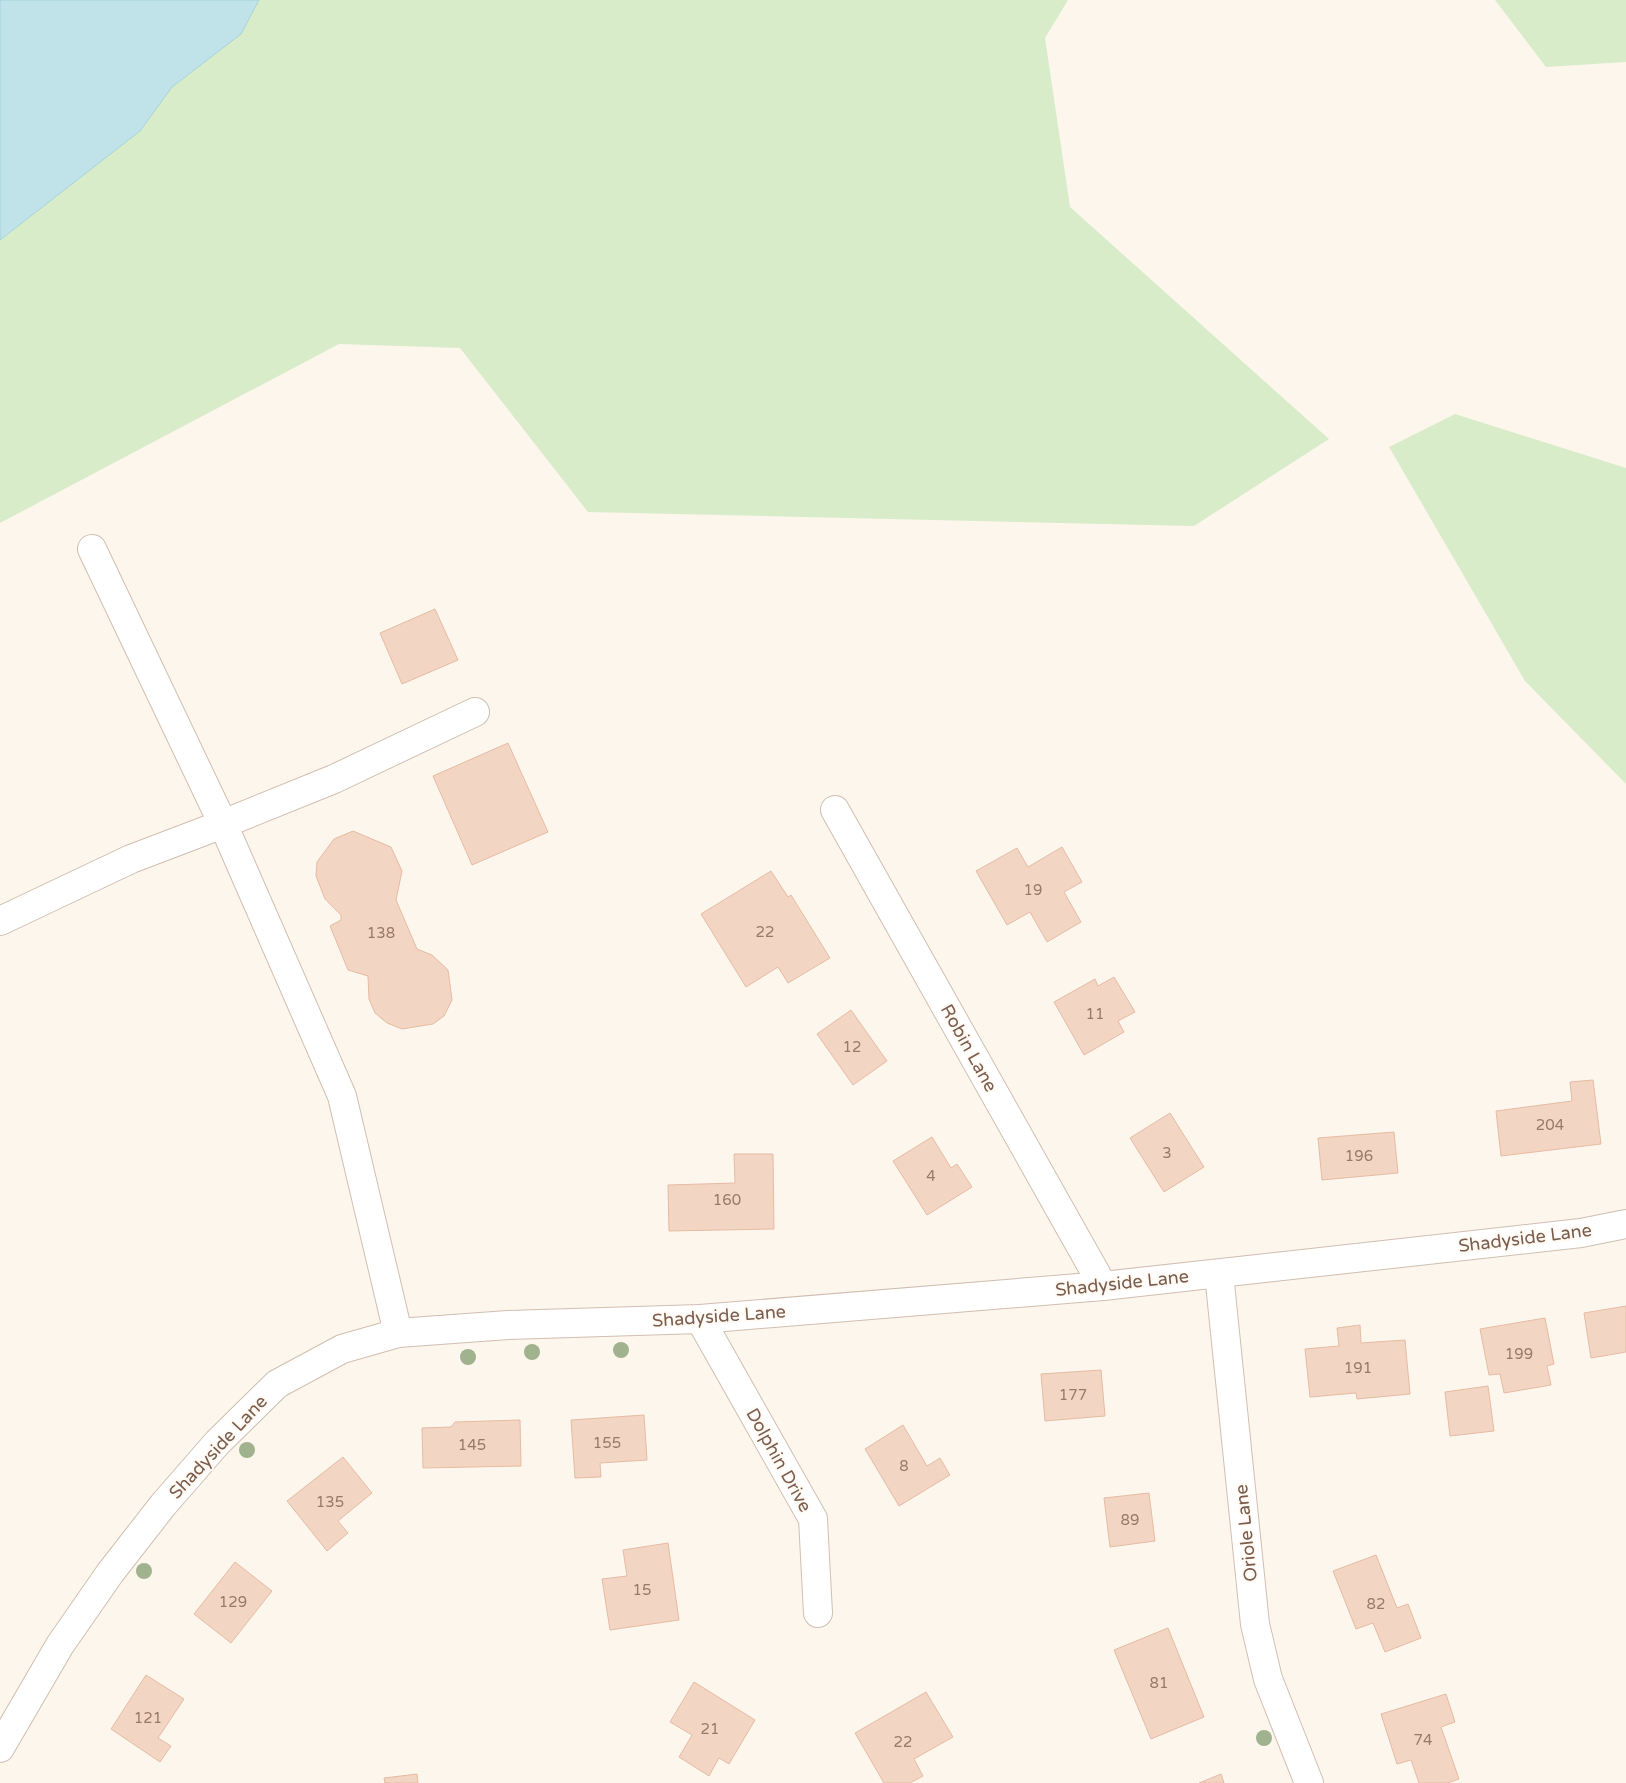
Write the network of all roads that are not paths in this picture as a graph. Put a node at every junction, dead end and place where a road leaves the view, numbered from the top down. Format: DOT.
graph roads {
  1 [pos="92,549"];
  2 [pos="474,712"];
  3 [pos="835,810"];
  4 [pos="223,824"];
  5 [pos="0,921"];
  6 [pos="1626,1224"];
  7 [pos="1219,1274"];
  8 [pos="1103,1286"];
  9 [pos="700,1319"];
  10 [pos="398,1333"];
  11 [pos="818,1613"];
  12 [pos="0,1748"];
  13 [pos="1309,1783"];
  1 -- 4 [label="street"];
  2 -- 4 [label="street"];
  3 -- 8 [label="street, Robin Lane"];
  4 -- 5 [label="street"];
  4 -- 10 [label="street"];
  6 -- 7 [label="street, Shadyside Lane"];
  7 -- 8 [label="street, Shadyside Lane"];
  7 -- 13 [label="street, Oriole Lane"];
  8 -- 9 [label="street, Shadyside Lane"];
  9 -- 10 [label="street, Shadyside Lane"];
  9 -- 11 [label="street, Dolphin Drive"];
  10 -- 12 [label="street, Shadyside Lane"];
}
